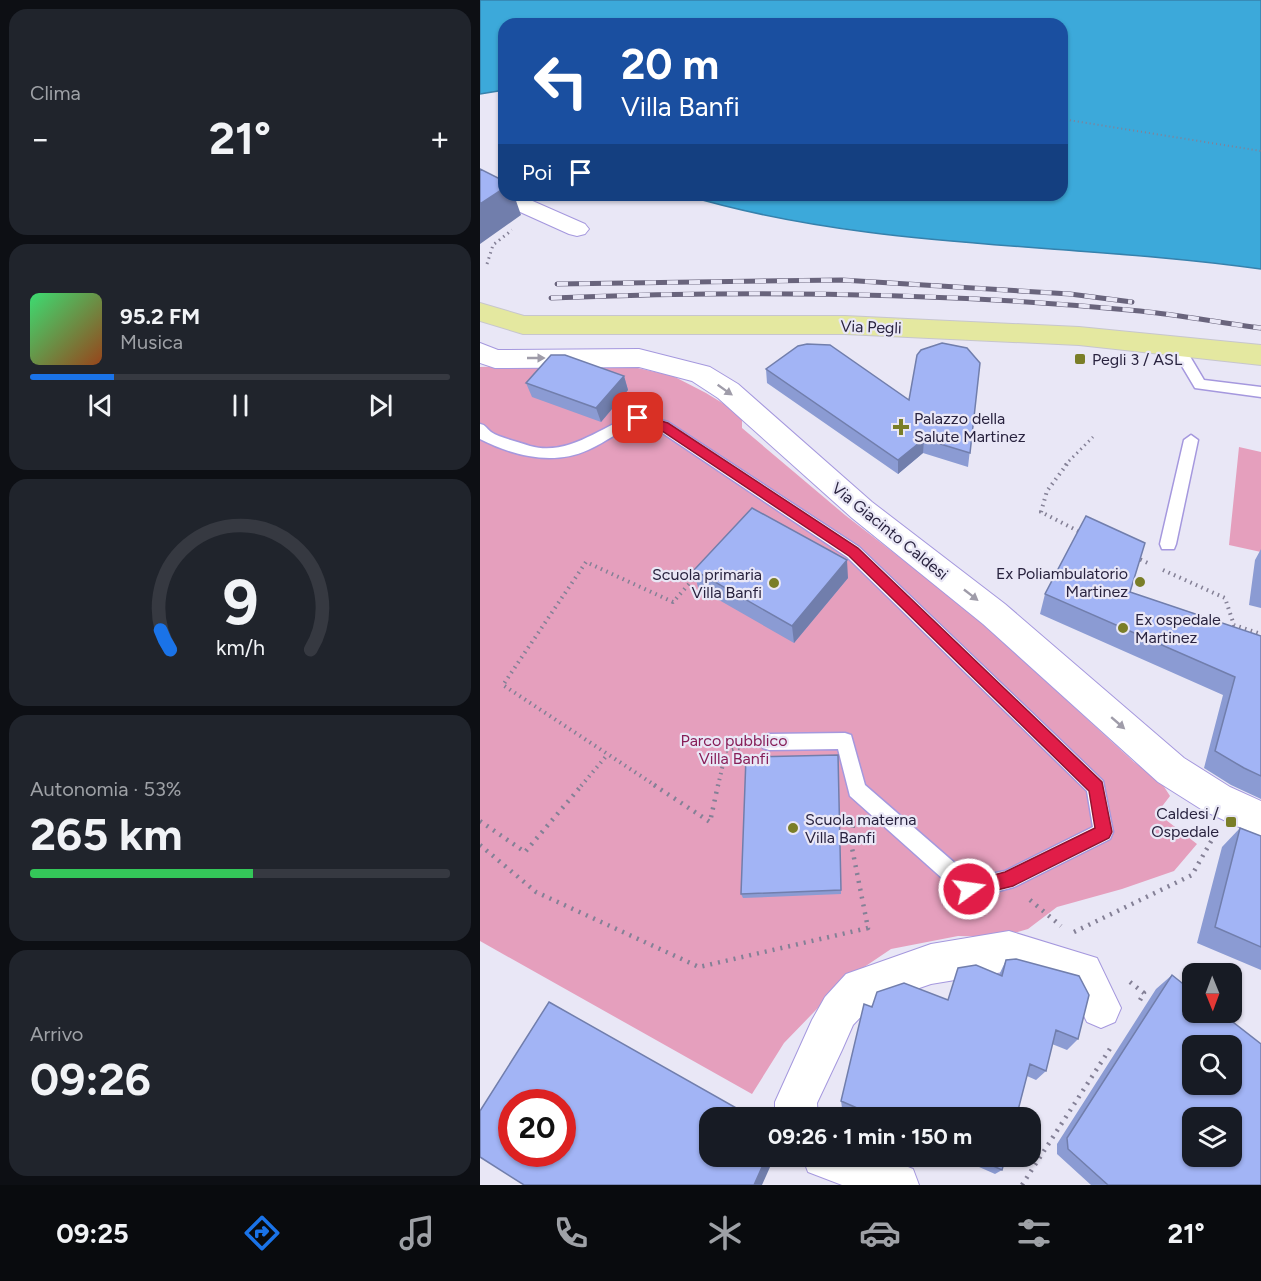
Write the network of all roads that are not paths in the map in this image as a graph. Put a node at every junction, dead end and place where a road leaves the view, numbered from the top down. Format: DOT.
graph roads {
  1 [pos="480,186"];
  2 [pos="498,194"];
  3 [pos="514,201"];
  4 [pos="577,229"];
  5 [pos="480,315"];
  6 [pos="1177,346"];
  7 [pos="481,353"];
  8 [pos="1261,355"];
  9 [pos="1261,392"];
  10 [pos="480,429"];
  11 [pos="1191,440"];
  12 [pos="1168,544"];
  13 [pos="769,742"];
  14 [pos="1261,819"];
  15 [pos="1118,1018"];
  16 [pos="796,1107"];
  17 [pos="852,1167"];
  18 [pos="897,1185"];
  1 -- 2 [label="street"];
  3 -- 4 [label="street"];
  5 -- 6 [label="main road, Via Pegli"];
  6 -- 8 [label="main road, Via Pegli"];
  6 -- 9 [label="lane"];
  7 -- 14 [label="street, Via Giacinto Caldesi, one-way"];
  10 -- 13 [label="lane"];
  11 -- 12 [label="lane"];
  15 -- 16 [label="street"];
  17 -- 18 [label="street"];
}
